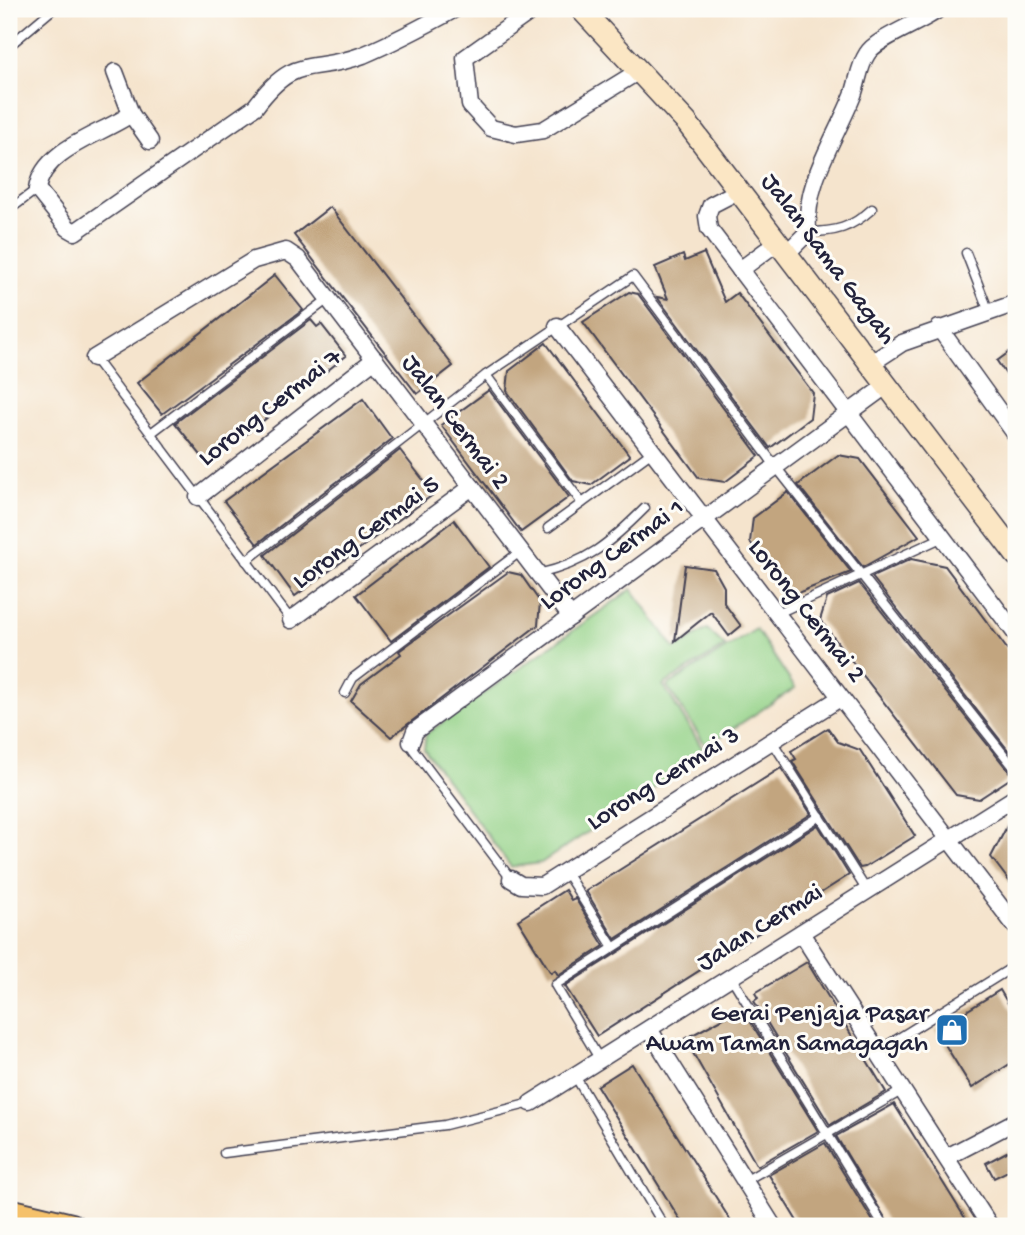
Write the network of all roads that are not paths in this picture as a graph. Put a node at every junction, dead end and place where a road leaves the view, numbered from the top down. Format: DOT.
graph roads {
  1 [pos="53,9"];
  2 [pos="455,9"];
  3 [pos="534,9"];
  4 [pos="581,9"];
  5 [pos="939,9"];
  6 [pos="9,46"];
  7 [pos="639,71"];
  8 [pos="115,72"];
  9 [pos="131,114"];
  10 [pos="150,141"];
  11 [pos="37,189"];
  12 [pos="740,190"];
  13 [pos="872,209"];
  14 [pos="9,210"];
  15 [pos="808,232"];
  16 [pos="783,246"];
  17 [pos="966,253"];
  18 [pos="740,270"];
  19 [pos="328,299"];
  20 [pos="1016,303"];
  21 [pos="989,312"];
  22 [pos="557,326"];
  23 [pos="939,328"];
  24 [pos="94,358"];
  25 [pos="375,359"];
  26 [pos="870,364"];
  27 [pos="486,375"];
  28 [pos="887,385"];
  29 [pos="849,413"];
  30 [pos="424,424"];
  31 [pos="151,433"];
  32 [pos="1016,435"];
  33 [pos="652,452"];
  34 [pos="776,467"];
  35 [pos="472,488"];
  36 [pos="198,497"];
  37 [pos="582,503"];
  38 [pos="645,508"];
  39 [pos="703,520"];
  40 [pos="548,528"];
  41 [pos="943,537"];
  42 [pos="521,551"];
  43 [pos="1016,555"];
  44 [pos="246,561"];
  45 [pos="538,574"];
  46 [pos="862,576"];
  47 [pos="776,614"];
  48 [pos="571,617"];
  49 [pos="292,620"];
  50 [pos="1016,634"];
  51 [pos="345,693"];
  52 [pos="841,698"];
  53 [pos="772,741"];
  54 [pos="411,742"];
  55 [pos="1016,770"];
  56 [pos="1016,797"];
  57 [pos="820,816"];
  58 [pos="949,839"];
  59 [pos="565,872"];
  60 [pos="511,879"];
  61 [pos="867,891"];
  62 [pos="1016,927"];
  63 [pos="801,933"];
  64 [pos="613,947"];
  65 [pos="1016,965"];
  66 [pos="732,977"];
  67 [pos="649,1029"];
  68 [pos="878,1051"];
  69 [pos="600,1060"];
  70 [pos="575,1076"];
  71 [pos="903,1090"];
  72 [pos="531,1103"];
  73 [pos="1016,1121"];
  74 [pos="827,1134"];
  75 [pos="224,1153"];
  76 [pos="947,1157"];
  77 [pos="745,1181"];
  78 [pos="9,1211"];
  79 [pos="72,1226"];
  80 [pos="664,1226"];
  81 [pos="774,1226"];
  82 [pos="884,1226"];
  83 [pos="990,1226"];
  1 -- 6 [label="lane"];
  2 -- 11 [label="street"];
  3 -- 7 [label="street"];
  4 -- 7 [label="street, Jalan Sama Gagah"];
  5 -- 15 [label="street"];
  7 -- 12 [label="street, Jalan Sama Gagah"];
  8 -- 9 [label="street"];
  9 -- 10 [label="street"];
  9 -- 11 [label="street"];
  11 -- 14 [label="lane"];
  12 -- 16 [label="street, Jalan Sama Gagah"];
  12 -- 18 [label="street"];
  13 -- 15 [label="lane"];
  15 -- 16 [label="street"];
  16 -- 18 [label="street"];
  16 -- 26 [label="street, Jalan Sama Gagah"];
  17 -- 21 [label="lane"];
  18 -- 29 [label="street"];
  19 -- 24 [label="street, Jalan Cermai 2"];
  19 -- 25 [label="street, Jalan Cermai 2"];
  19 -- 31 [label="lane"];
  20 -- 21 [label="street"];
  21 -- 23 [label="street"];
  22 -- 27 [label="lane"];
  22 -- 33 [label="street, Lorong Cermai 2"];
  22 -- 34 [label="lane"];
  23 -- 26 [label="street"];
  23 -- 32 [label="street, Jalan Sama Gagah"];
  24 -- 31 [label="lane"];
  25 -- 30 [label="street, Jalan Cermai 2"];
  25 -- 36 [label="street, Lorong Cermai 7"];
  26 -- 28 [label="street, Jalan Sama Gagah"];
  27 -- 30 [label="lane"];
  27 -- 37 [label="lane"];
  28 -- 29 [label="street, Lorong Cermai 1"];
  28 -- 43 [label="street, Jalan Sama Gagah"];
  29 -- 34 [label="street, Lorong Cermai 1"];
  29 -- 41 [label="street"];
  30 -- 35 [label="street, Jalan Cermai 2"];
  30 -- 44 [label="lane"];
  31 -- 36 [label="lane"];
  33 -- 37 [label="lane"];
  33 -- 39 [label="street, Lorong Cermai 2"];
  34 -- 39 [label="street, Lorong Cermai 1"];
  34 -- 46 [label="lane"];
  35 -- 42 [label="street, Jalan Cermai 2"];
  35 -- 49 [label="street, Lorong Cermai 5"];
  36 -- 44 [label="lane"];
  37 -- 40 [label="lane"];
  38 -- 45 [label="lane"];
  39 -- 47 [label="street, Lorong Cermai 2"];
  39 -- 48 [label="street, Lorong Cermai 1"];
  41 -- 46 [label="lane"];
  41 -- 50 [label="street"];
  42 -- 45 [label="street, Jalan Cermai 2"];
  42 -- 51 [label="lane"];
  44 -- 49 [label="lane"];
  45 -- 48 [label="street, Jalan Cermai 2"];
  46 -- 47 [label="lane"];
  46 -- 55 [label="lane"];
  47 -- 52 [label="street, Lorong Cermai 2"];
  48 -- 54 [label="street, Lorong Cermai 1"];
  52 -- 53 [label="street, Lorong Cermai 3"];
  52 -- 58 [label="street, Lorong Cermai 2"];
  53 -- 57 [label="lane"];
  53 -- 59 [label="street, Lorong Cermai 3"];
  54 -- 60 [label="lane"];
  56 -- 58 [label="street, Jalan Cermai"];
  57 -- 61 [label="lane"];
  57 -- 64 [label="lane"];
  58 -- 61 [label="street, Jalan Cermai"];
  58 -- 62 [label="street, Lorong Cermai 2"];
  59 -- 60 [label="street, Lorong Cermai 3"];
  59 -- 64 [label="lane"];
  61 -- 63 [label="street, Jalan Cermai"];
  63 -- 66 [label="street, Jalan Cermai"];
  63 -- 68 [label="street"];
  64 -- 69 [label="lane"];
  65 -- 68 [label="lane"];
  66 -- 67 [label="street, Jalan Cermai"];
  66 -- 74 [label="lane"];
  67 -- 69 [label="street, Jalan Cermai"];
  67 -- 77 [label="street"];
  68 -- 71 [label="street"];
  69 -- 70 [label="street, Jalan Cermai"];
  70 -- 72 [label="street, Jalan Cermai"];
  70 -- 80 [label="lane"];
  71 -- 74 [label="lane"];
  71 -- 76 [label="street"];
  72 -- 75 [label="lane"];
  73 -- 76 [label="street"];
  74 -- 77 [label="lane"];
  74 -- 82 [label="lane"];
  76 -- 83 [label="street"];
  77 -- 81 [label="street"];
  78 -- 79 [label="main road"];
}
